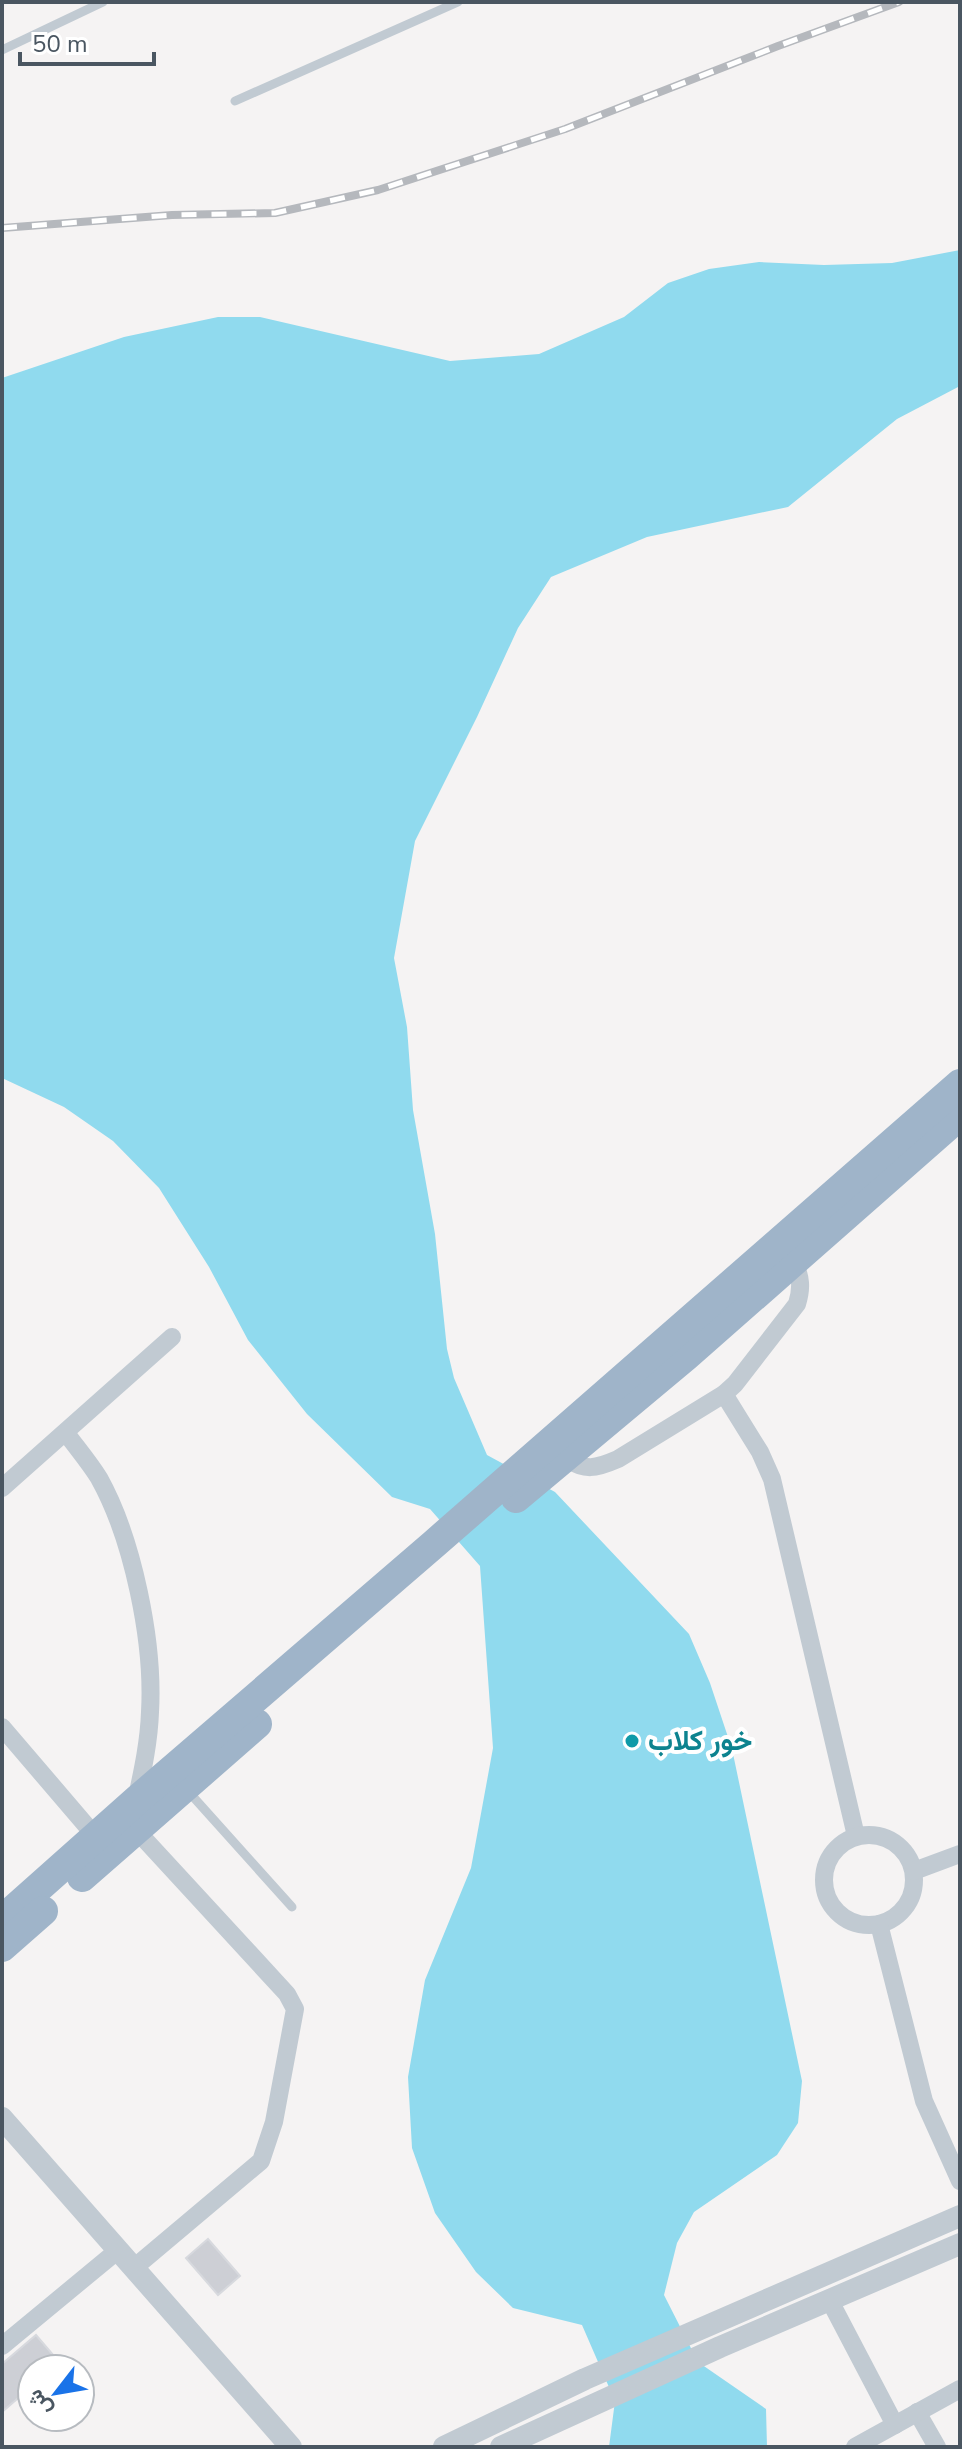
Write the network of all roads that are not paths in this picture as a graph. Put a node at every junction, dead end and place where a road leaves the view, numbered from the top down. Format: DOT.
graph roads {
  1 [pos="103,2"];
  2 [pos="458,2"];
  3 [pos="2,50"];
  4 [pos="235,101"];
  5 [pos="960,1084"];
  6 [pos="960,1115"];
  7 [pos="794,1262"];
  8 [pos="172,1337"];
  9 [pos="724,1394"];
  10 [pos="66,1433"];
  11 [pos="552,1458"];
  12 [pos="5,1479"];
  13 [pos="264,1704"];
  14 [pos="2,1727"];
  15 [pos="185,1787"];
  16 [pos="137,1815"];
  17 [pos="856,1836"];
  18 [pos="96,1837"];
  19 [pos="960,1854"];
  20 [pos="914,1871"];
  21 [pos="292,1907"];
  22 [pos="2,1920"];
  23 [pos="879,1924"];
  24 [pos="2,1947"];
  25 [pos="2,2118"];
  26 [pos="960,2181"];
  27 [pos="960,2216"];
  28 [pos="960,2245"];
  29 [pos="117,2251"];
  30 [pos="135,2267"];
  31 [pos="830,2301"];
  32 [pos="2,2346"];
  33 [pos="960,2389"];
  34 [pos="917,2412"];
  35 [pos="895,2425"];
  36 [pos="291,2447"];
  37 [pos="444,2447"];
  38 [pos="501,2447"];
  39 [pos="855,2447"];
  40 [pos="937,2447"];
  1 -- 3 [label="lane"];
  2 -- 4 [label="lane"];
  5 -- 11 [label="highway"];
  6 -- 7 [label="highway"];
  7 -- 9 [label="street"];
  7 -- 11 [label="highway"];
  8 -- 10 [label="street"];
  9 -- 11 [label="street"];
  9 -- 17 [label="street"];
  10 -- 12 [label="street"];
  10 -- 16 [label="street"];
  11 -- 13 [label="highway"];
  13 -- 15 [label="highway"];
  13 -- 16 [label="highway"];
  14 -- 18 [label="street"];
  15 -- 16 [label="highway"];
  15 -- 21 [label="lane"];
  16 -- 18 [label="highway"];
  16 -- 24 [label="highway"];
  16 -- 30 [label="street"];
  17 -- 20 [label="street"];
  17 -- 23 [label="street"];
  18 -- 22 [label="highway"];
  19 -- 20 [label="street"];
  20 -- 23 [label="street"];
  23 -- 26 [label="street"];
  25 -- 29 [label="street"];
  27 -- 37 [label="street"];
  28 -- 31 [label="street"];
  29 -- 30 [label="street"];
  29 -- 32 [label="street"];
  30 -- 36 [label="street"];
  31 -- 35 [label="street"];
  31 -- 38 [label="street"];
  33 -- 34 [label="street"];
  34 -- 35 [label="street"];
  34 -- 40 [label="street"];
  35 -- 39 [label="street"];
}
